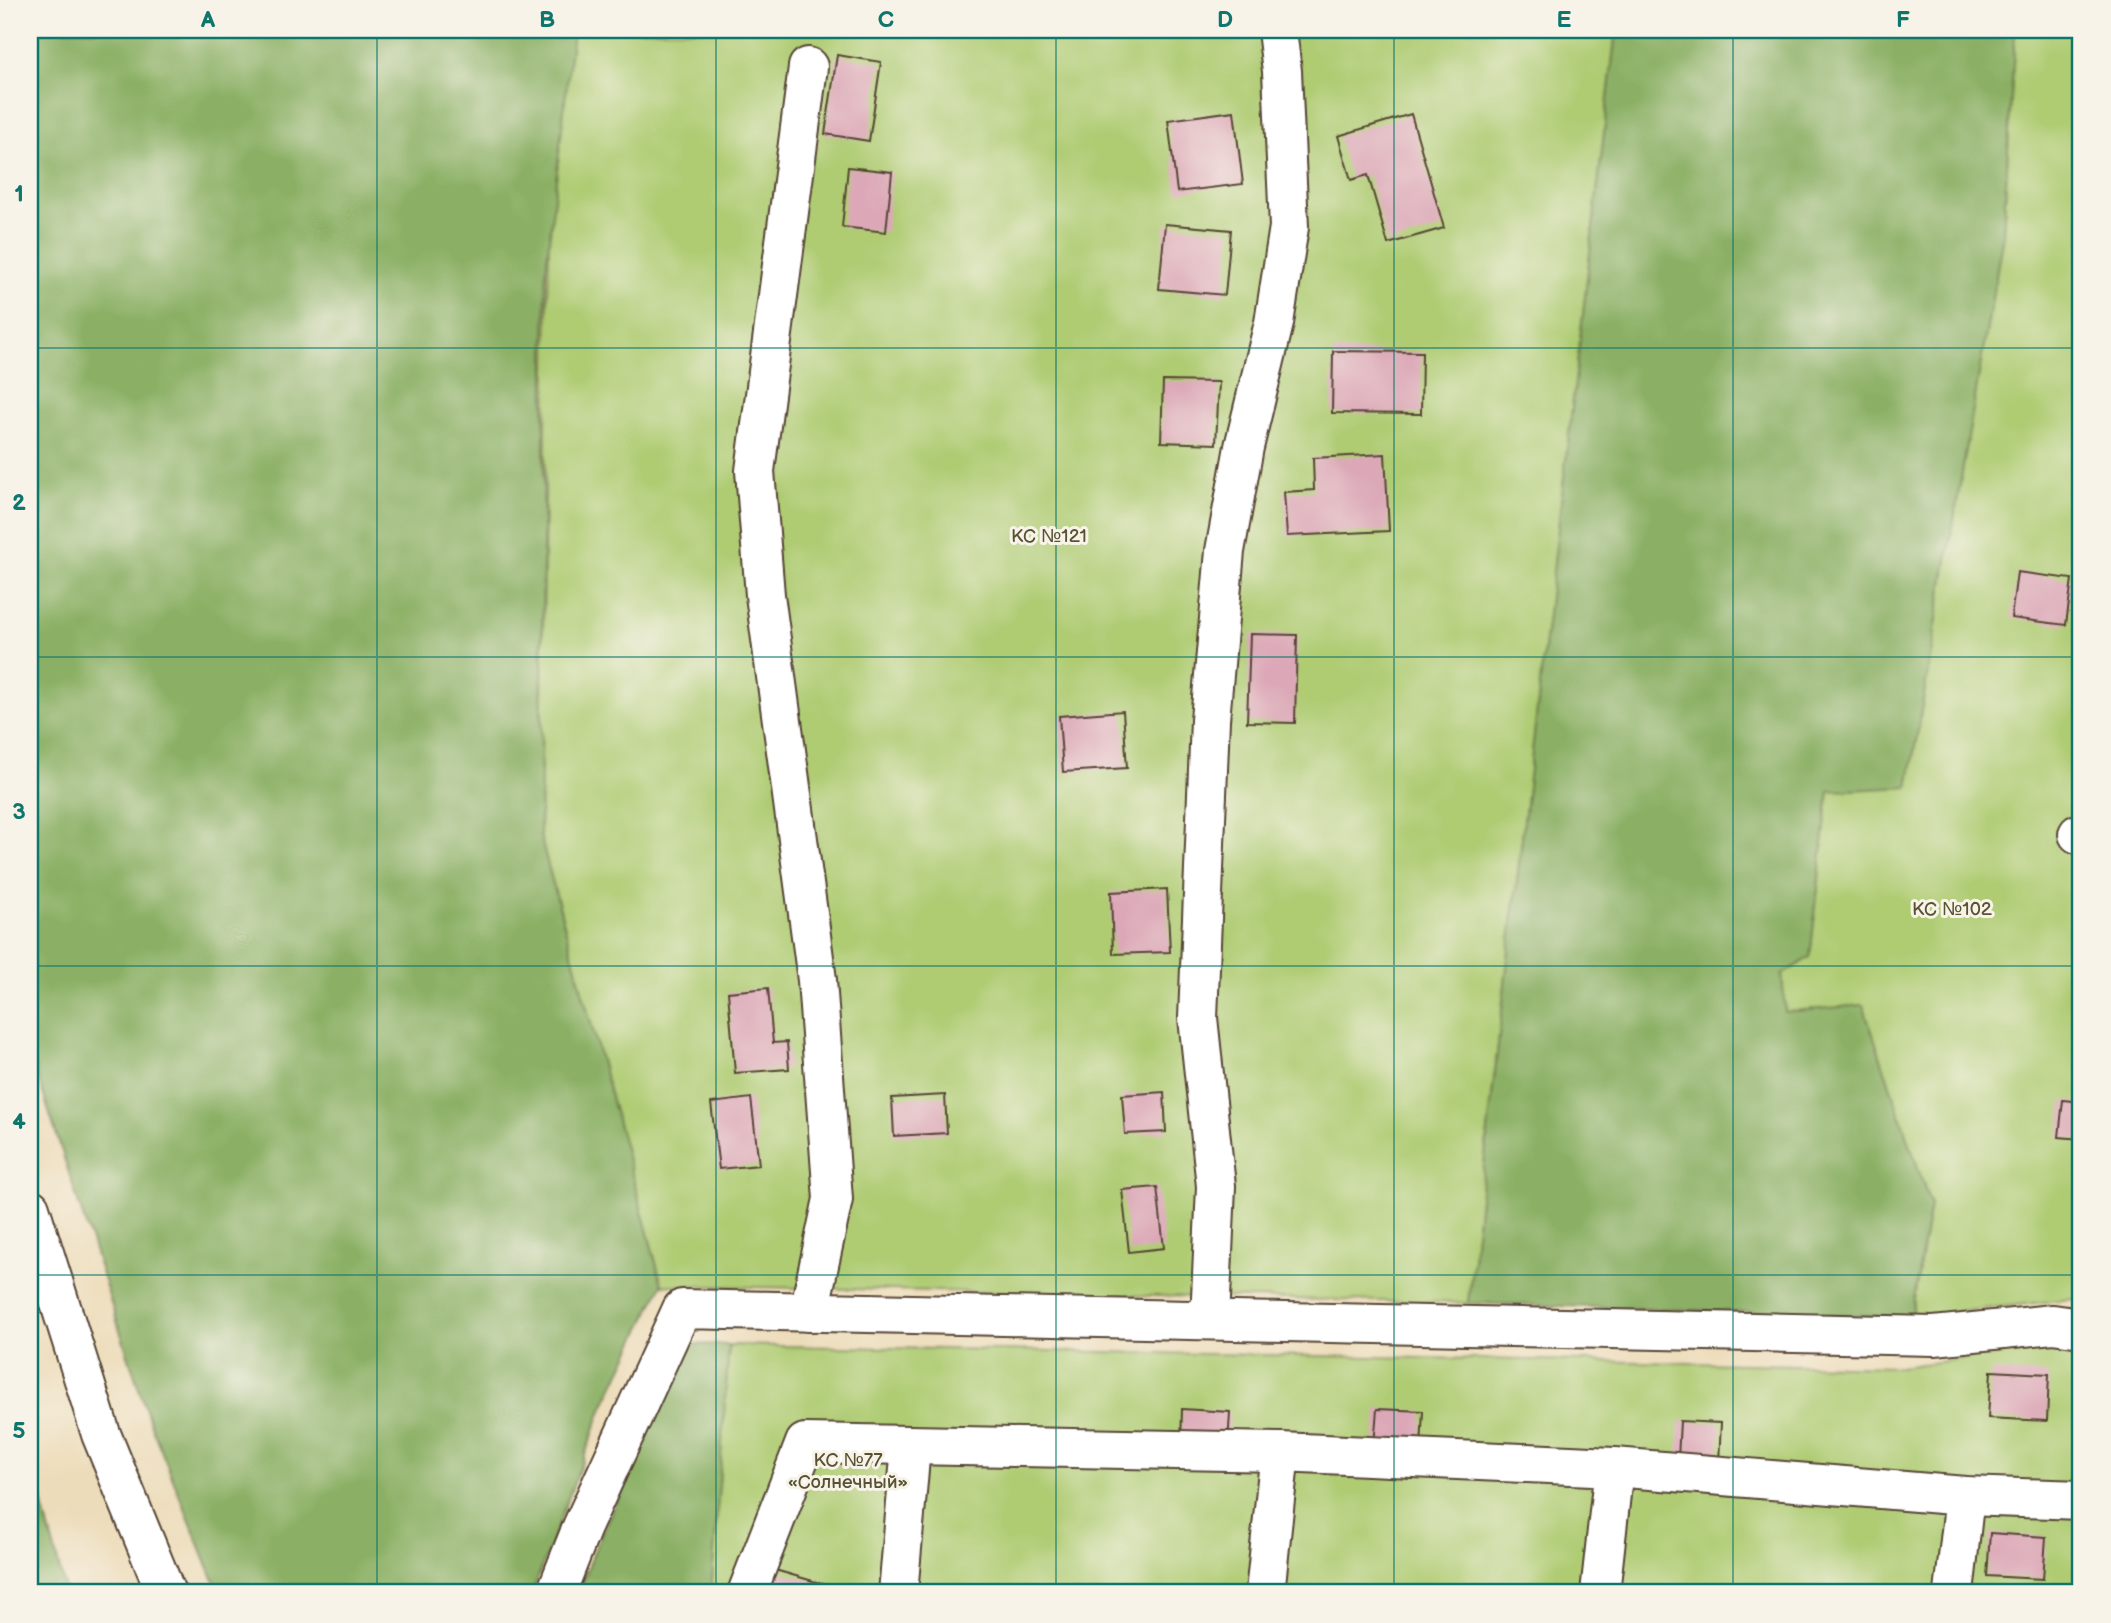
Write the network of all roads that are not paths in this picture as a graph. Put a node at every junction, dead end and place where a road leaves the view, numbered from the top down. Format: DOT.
graph roads {
  1 [pos="1277,30"];
  2 [pos="808,67"];
  3 [pos="30,1208"];
  4 [pos="810,1312"];
  5 [pos="1210,1320"];
  6 [pos="2081,1328"];
  7 [pos="911,1447"];
  8 [pos="1280,1452"];
  9 [pos="1614,1467"];
  10 [pos="1965,1496"];
  11 [pos="2081,1500"];
  12 [pos="166,1593"];
  13 [pos="556,1593"];
  14 [pos="747,1593"];
  15 [pos="898,1593"];
  16 [pos="1265,1593"];
  17 [pos="1600,1593"];
  18 [pos="1954,1593"];
  1 -- 5 [label="street"];
  2 -- 4 [label="street"];
  3 -- 12 [label="street"];
  4 -- 5 [label="street"];
  4 -- 13 [label="street"];
  5 -- 6 [label="street"];
  7 -- 8 [label="street"];
  7 -- 14 [label="street"];
  7 -- 15 [label="street"];
  8 -- 9 [label="street"];
  8 -- 16 [label="street"];
  9 -- 10 [label="street"];
  9 -- 17 [label="street"];
  10 -- 11 [label="street"];
  10 -- 18 [label="street"];
}
